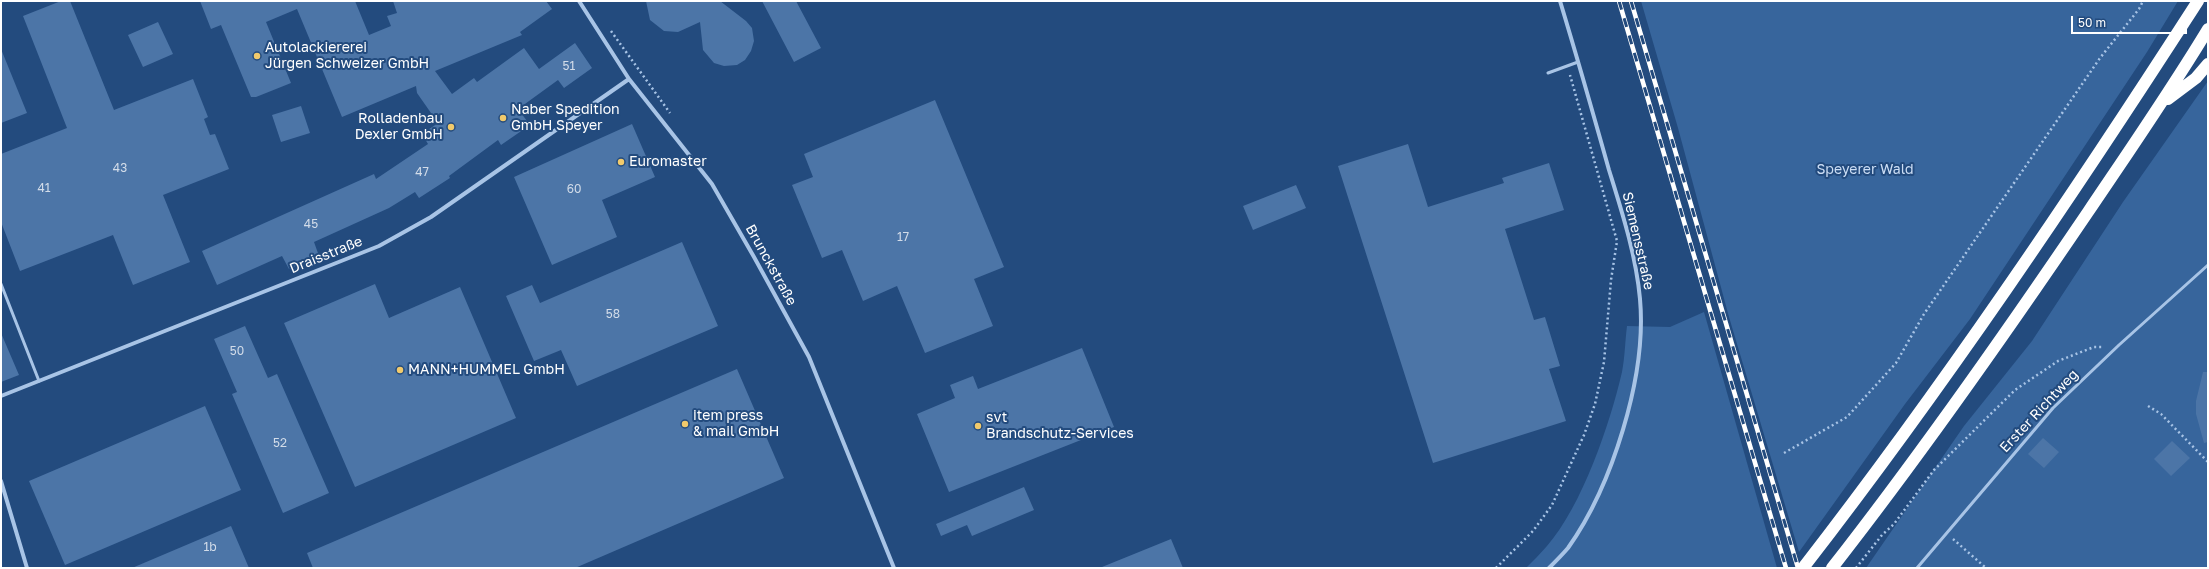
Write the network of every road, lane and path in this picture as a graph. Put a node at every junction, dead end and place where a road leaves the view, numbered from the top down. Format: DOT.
graph roads {
  1 [pos="578,1"];
  2 [pos="1560,1"];
  3 [pos="2142,1"];
  4 [pos="2198,1"];
  5 [pos="2208,30"];
  6 [pos="1578,62"];
  7 [pos="2208,64"];
  8 [pos="1567,65"];
  9 [pos="1548,73"];
  10 [pos="629,79"];
  11 [pos="2161,104"];
  12 [pos="2208,265"];
  13 [pos="1,284"];
  14 [pos="2119,345"];
  15 [pos="40,381"];
  16 [pos="1,396"];
  17 [pos="2148,406"];
  18 [pos="1784,452"];
  19 [pos="2208,462"];
  20 [pos="1,482"];
  21 [pos="1946,533"];
  22 [pos="27,568"];
  23 [pos="894,568"];
  24 [pos="1496,568"];
  25 [pos="1549,568"];
  26 [pos="1803,568"];
  27 [pos="1832,568"];
  28 [pos="1856,568"];
  29 [pos="1917,568"];
  30 [pos="1986,568"];
  1 -- 10 [label="street, Brunckstraße"];
  2 -- 6 [label="street, Siemensstraße"];
  3 -- 18 [label="path"];
  4 -- 26 [label="highway"];
  5 -- 11 [label="highway"];
  6 -- 8 [label="lane"];
  6 -- 25 [label="street, Siemensstraße"];
  7 -- 11 [label="highway"];
  8 -- 9 [label="lane"];
  8 -- 24 [label="path"];
  10 -- 15 [label="street, Draisstraße"];
  10 -- 23 [label="street, Brunckstraße"];
  11 -- 27 [label="highway"];
  12 -- 14 [label="lane, Erster Richtweg"];
  13 -- 15 [label="lane"];
  14 -- 21 [label="lane, Erster Richtweg"];
  14 -- 28 [label="path"];
  15 -- 16 [label="street, Draisstraße"];
  17 -- 19 [label="path"];
  20 -- 22 [label="street"];
  21 -- 29 [label="lane, Erster Richtweg"];
  21 -- 30 [label="path"];
}
